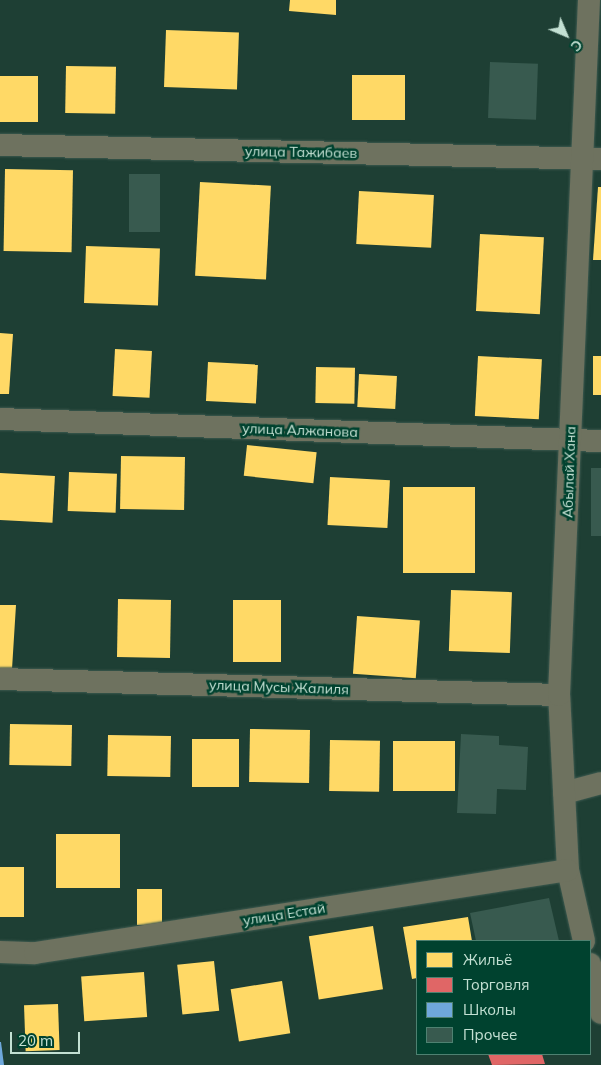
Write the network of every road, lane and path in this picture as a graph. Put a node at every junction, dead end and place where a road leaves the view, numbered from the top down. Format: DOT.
graph roads {
  1 [pos="589,0"];
  2 [pos="0,145"];
  3 [pos="591,159"];
  4 [pos="0,419"];
  5 [pos="570,440"];
  6 [pos="601,440"];
  7 [pos="0,679"];
  8 [pos="558,694"];
  9 [pos="601,783"];
  10 [pos="564,793"];
  11 [pos="568,870"];
  12 [pos="584,940"];
  13 [pos="0,952"];
  14 [pos="591,968"];
  15 [pos="601,1013"];
  1 -- 3 [label="street, Абылай Хана"];
  2 -- 3 [label="street, улица Тажибаев"];
  3 -- 5 [label="street, Абылай Хана"];
  4 -- 5 [label="street, улица Алжанова"];
  5 -- 6 [label="street, улица Алжанова"];
  5 -- 8 [label="street, Абылай Хана"];
  7 -- 8 [label="street, улица Мусы Жалиля"];
  8 -- 10 [label="street, Абылай Хана"];
  9 -- 10 [label="street"];
  10 -- 11 [label="street, Абылай Хана"];
  11 -- 12 [label="street, Абылай Хана"];
  11 -- 13 [label="street, улица Естай"];
  14 -- 15 [label="street"];
}
